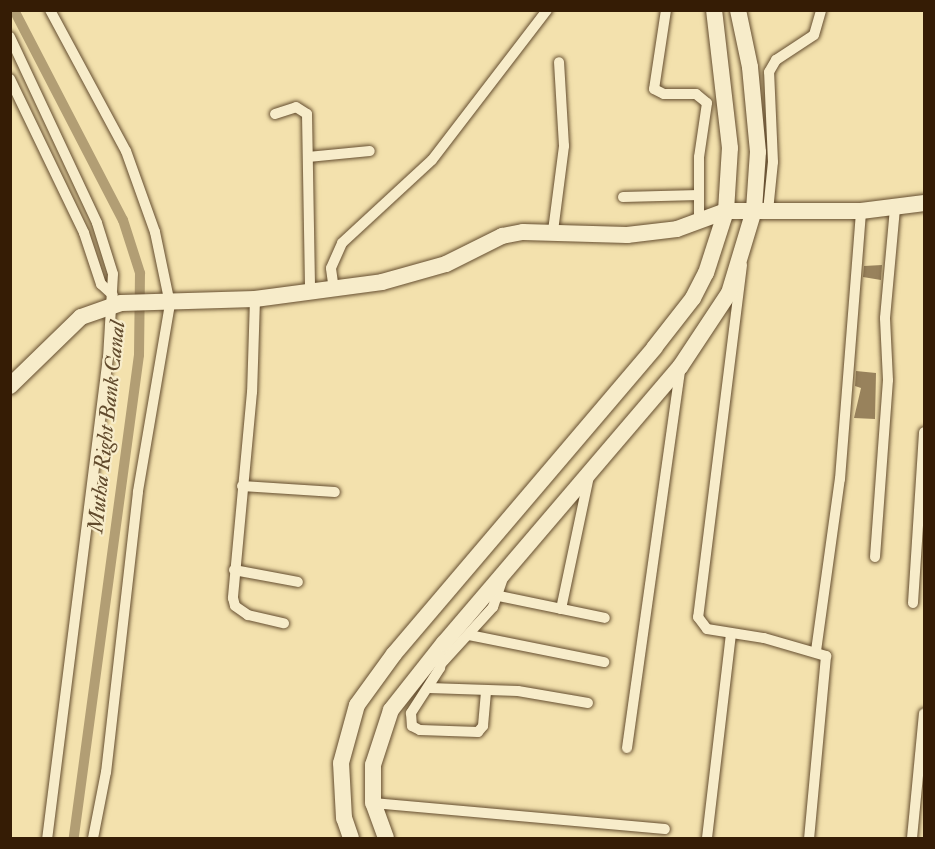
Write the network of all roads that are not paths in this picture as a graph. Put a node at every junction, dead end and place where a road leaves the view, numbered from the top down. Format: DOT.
graph roads {
  1 [pos="50,10"];
  2 [pos="547,10"];
  3 [pos="666,10"];
  4 [pos="714,10"];
  5 [pos="738,10"];
  6 [pos="821,10"];
  7 [pos="10,37"];
  8 [pos="559,62"];
  9 [pos="10,80"];
  10 [pos="275,114"];
  11 [pos="370,151"];
  12 [pos="309,157"];
  13 [pos="699,195"];
  14 [pos="623,197"];
  15 [pos="924,203"];
  16 [pos="895,209"];
  17 [pos="757,210"];
  18 [pos="728,211"];
  19 [pos="861,211"];
  20 [pos="699,218"];
  21 [pos="553,231"];
  22 [pos="742,258"];
  23 [pos="334,290"];
  24 [pos="310,293"];
  25 [pos="255,299"];
  26 [pos="115,301"];
  27 [pos="165,304"];
  28 [pos="680,367"];
  29 [pos="10,386"];
  30 [pos="924,432"];
  31 [pos="590,472"];
  32 [pos="242,486"];
  33 [pos="335,492"];
  34 [pos="875,557"];
  35 [pos="234,570"];
  36 [pos="503,575"];
  37 [pos="298,582"];
  38 [pos="499,596"];
  39 [pos="913,603"];
  40 [pos="561,609"];
  41 [pos="605,618"];
  42 [pos="284,623"];
  43 [pos="731,633"];
  44 [pos="469,635"];
  45 [pos="444,643"];
  46 [pos="816,651"];
  47 [pos="604,662"];
  48 [pos="442,663"];
  49 [pos="429,688"];
  50 [pos="486,691"];
  51 [pos="588,703"];
  52 [pos="924,714"];
  53 [pos="627,748"];
  54 [pos="373,803"];
  55 [pos="665,830"];
  56 [pos="47,838"];
  57 [pos="93,838"];
  58 [pos="351,838"];
  59 [pos="386,838"];
  60 [pos="707,838"];
  61 [pos="809,838"];
  62 [pos="912,838"];
  1 -- 27 [label="street"];
  2 -- 23 [label="street"];
  3 -- 13 [label="street"];
  4 -- 18 [label="street"];
  5 -- 17 [label="street"];
  6 -- 17 [label="street"];
  7 -- 26 [label="street"];
  8 -- 21 [label="street"];
  9 -- 26 [label="street"];
  10 -- 12 [label="street"];
  11 -- 12 [label="street"];
  12 -- 24 [label="street"];
  13 -- 14 [label="street"];
  13 -- 20 [label="street"];
  15 -- 16 [label="street"];
  16 -- 19 [label="street"];
  16 -- 34 [label="street"];
  17 -- 18 [label="street"];
  17 -- 19 [label="street"];
  17 -- 22 [label="street"];
  18 -- 20 [label="street"];
  18 -- 58 [label="street"];
  19 -- 46 [label="street"];
  20 -- 21 [label="street"];
  21 -- 23 [label="street"];
  22 -- 28 [label="street"];
  22 -- 43 [label="street"];
  23 -- 24 [label="street"];
  24 -- 25 [label="street"];
  25 -- 27 [label="street"];
  25 -- 32 [label="street"];
  26 -- 27 [label="street"];
  26 -- 29 [label="street"];
  26 -- 56 [label="street"];
  27 -- 57 [label="street"];
  28 -- 31 [label="street"];
  28 -- 53 [label="street"];
  30 -- 39 [label="street"];
  31 -- 36 [label="street"];
  31 -- 40 [label="street"];
  32 -- 33 [label="street"];
  32 -- 35 [label="street"];
  35 -- 37 [label="street"];
  35 -- 42 [label="street"];
  36 -- 38 [label="street"];
  36 -- 45 [label="street"];
  38 -- 40 [label="street"];
  38 -- 44 [label="street"];
  40 -- 41 [label="street"];
  43 -- 46 [label="street"];
  43 -- 60 [label="street"];
  44 -- 47 [label="street"];
  44 -- 48 [label="street"];
  45 -- 48 [label="street"];
  45 -- 54 [label="street"];
  46 -- 61 [label="street"];
  48 -- 49 [label="street"];
  49 -- 50 [label="street"];
  49 -- 50 [label="street"];
  50 -- 51 [label="street"];
  52 -- 62 [label="street"];
  54 -- 55 [label="street"];
  54 -- 59 [label="street"];
}
